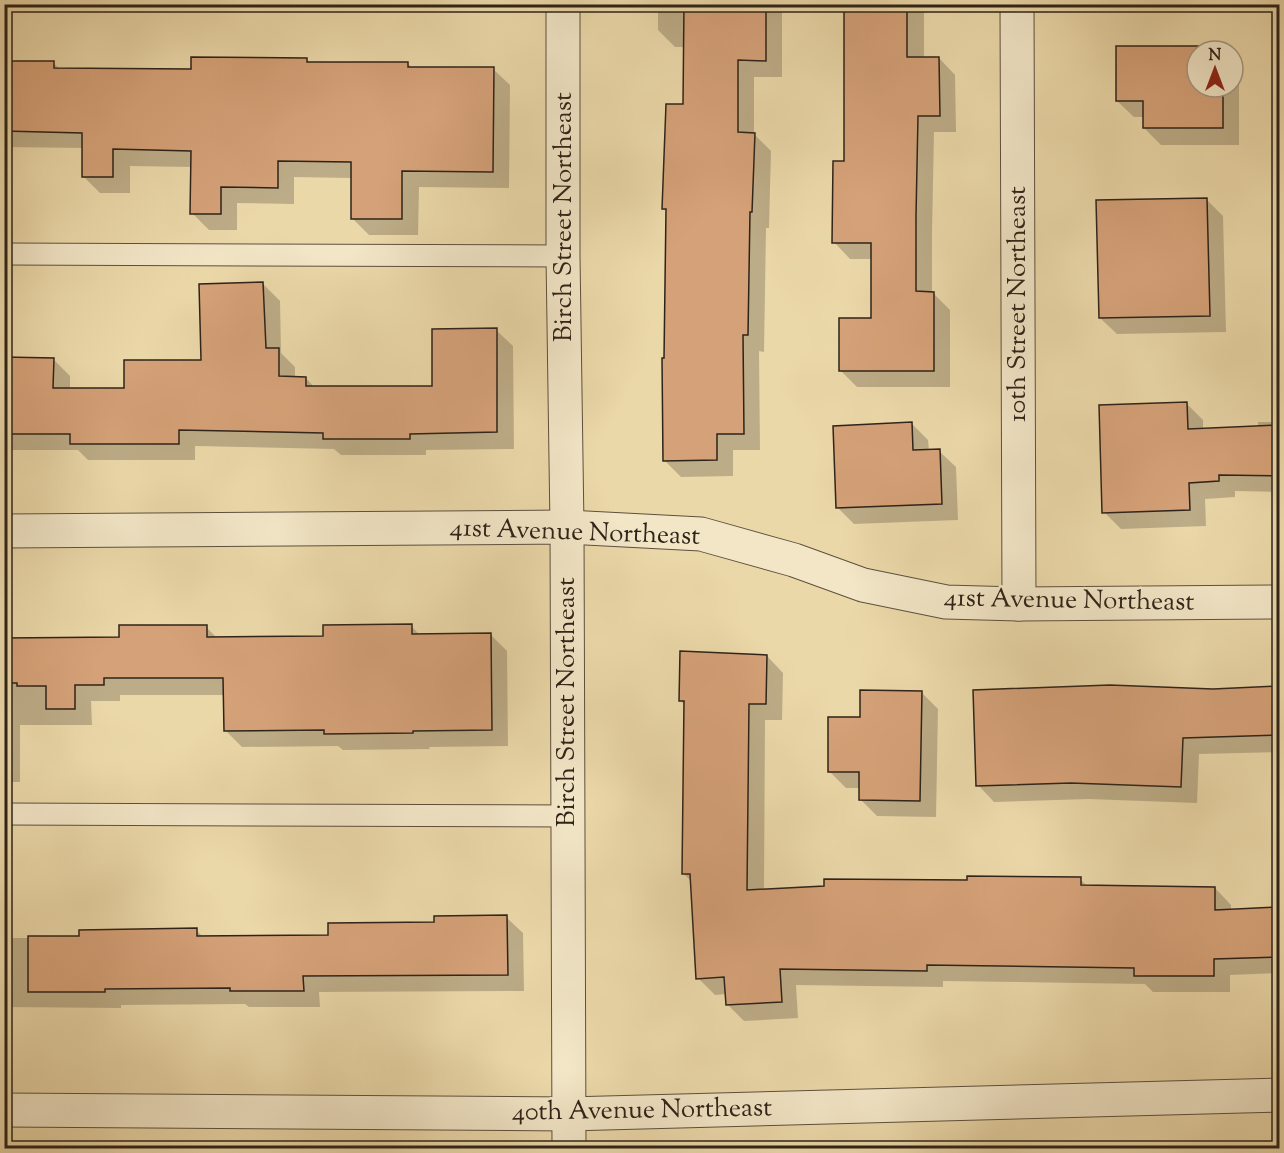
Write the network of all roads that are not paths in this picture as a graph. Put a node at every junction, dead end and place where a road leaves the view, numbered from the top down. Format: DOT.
graph roads {
  1 [pos="563,4"];
  2 [pos="1017,4"];
  3 [pos="4,254"];
  4 [pos="563,256"];
  5 [pos="567,527"];
  6 [pos="4,531"];
  7 [pos="1280,602"];
  8 [pos="1019,604"];
  9 [pos="4,814"];
  10 [pos="567,816"];
  11 [pos="1280,1095"];
  12 [pos="4,1110"];
  13 [pos="568,1114"];
  14 [pos="569,1149"];
  1 -- 4 [label="street, Birch Street Northeast"];
  2 -- 8 [label="street, 10th Street Northeast"];
  3 -- 4 [label="lane"];
  4 -- 5 [label="street, Birch Street Northeast"];
  5 -- 6 [label="street, 41st Avenue Northeast"];
  5 -- 8 [label="street, 41st Avenue Northeast"];
  5 -- 10 [label="street, Birch Street Northeast"];
  7 -- 8 [label="street, 41st Avenue Northeast"];
  9 -- 10 [label="lane"];
  10 -- 13 [label="street, Birch Street Northeast"];
  11 -- 13 [label="street, 40th Avenue Northeast"];
  12 -- 13 [label="street, 40th Avenue Northeast"];
  13 -- 14 [label="street, Birch Street Northeast"];
}
